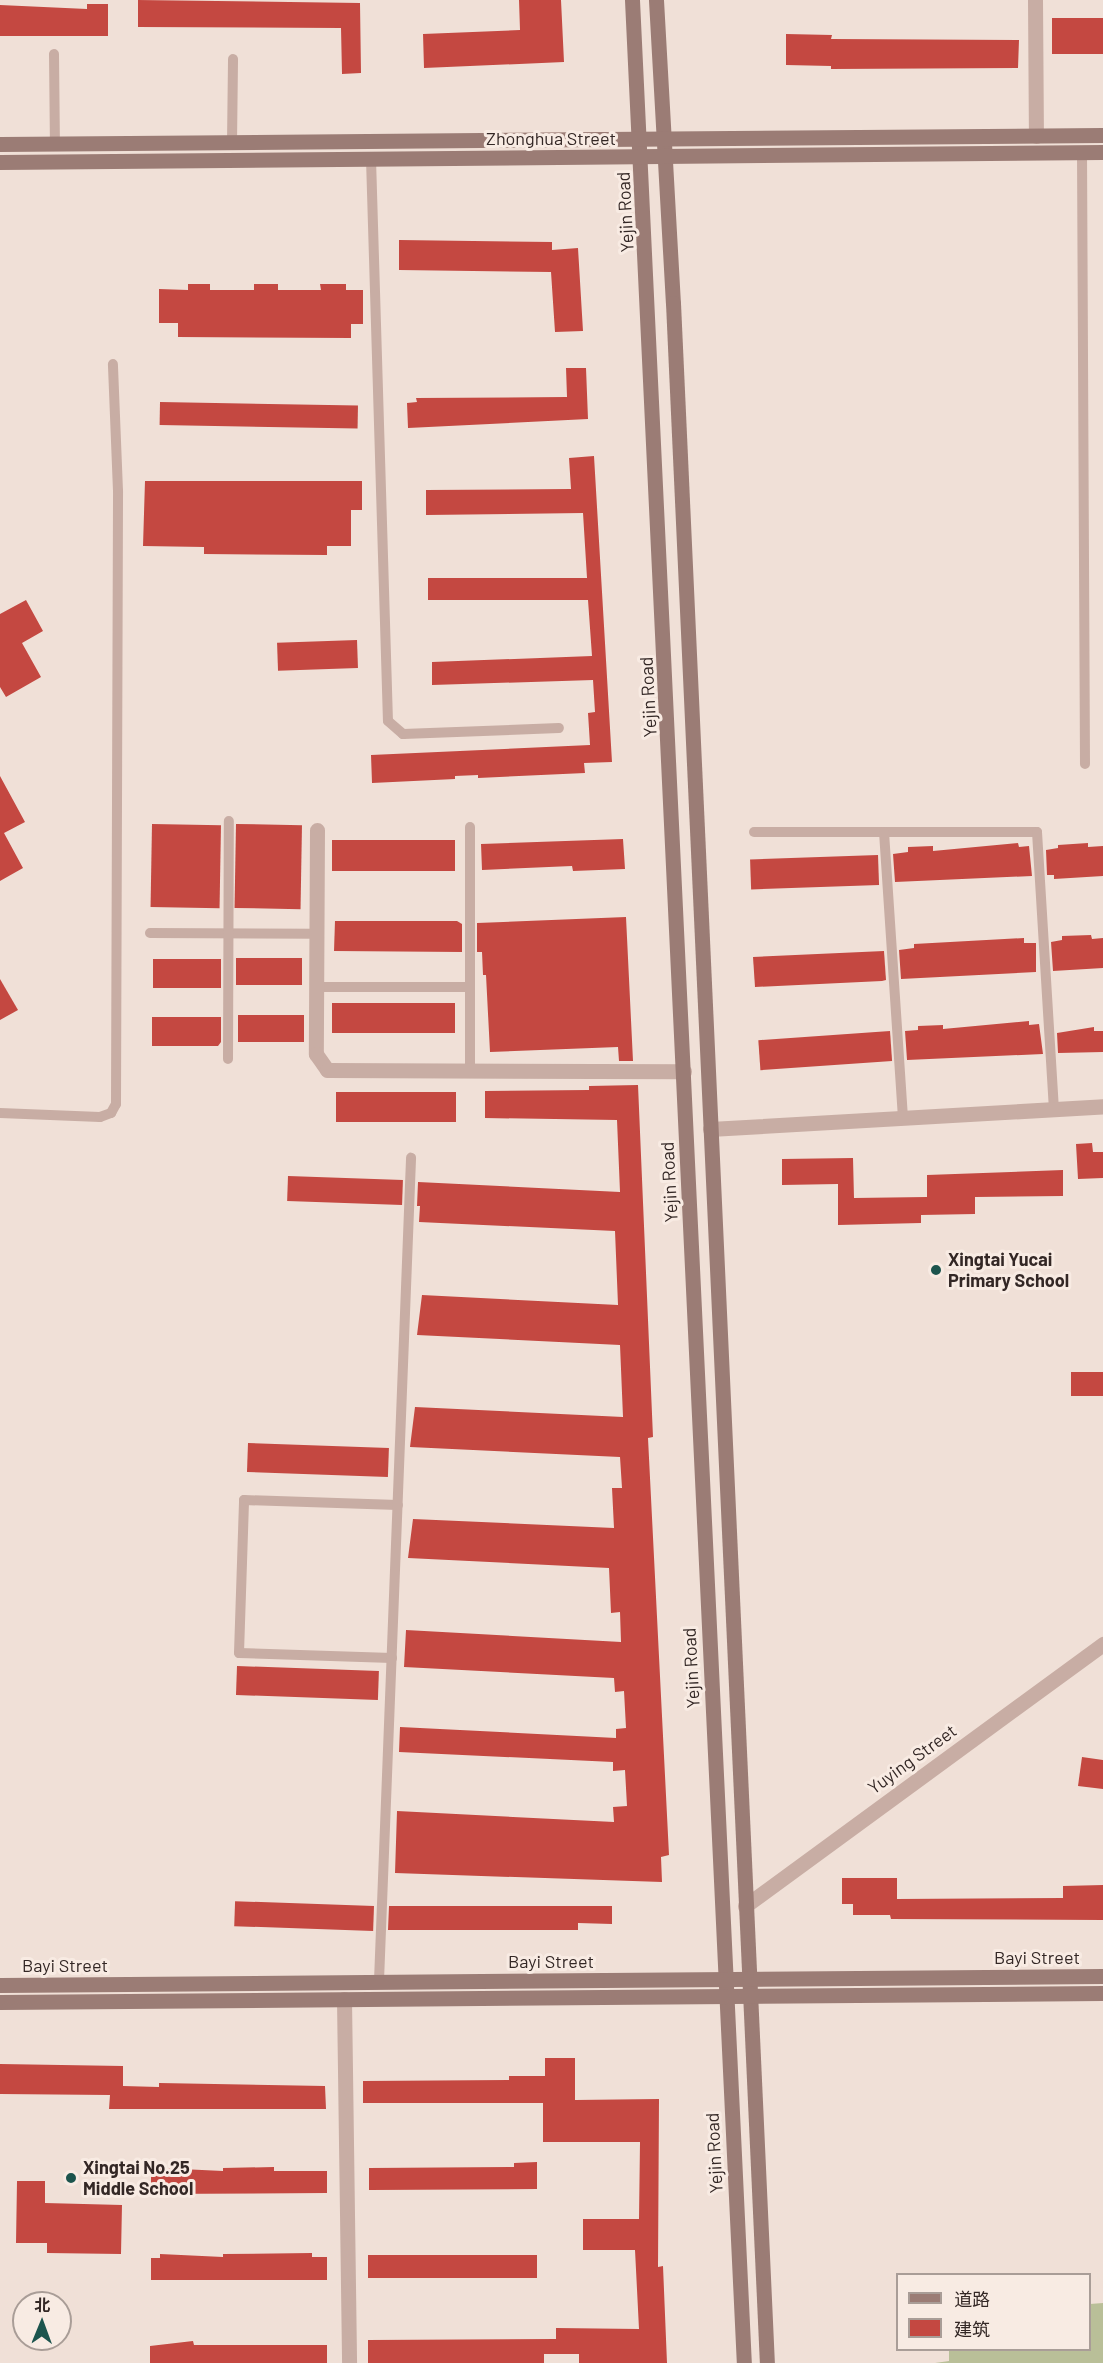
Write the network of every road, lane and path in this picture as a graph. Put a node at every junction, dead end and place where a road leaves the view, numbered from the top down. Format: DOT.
graph roads {
  1 [pos="632,0"];
  2 [pos="656,0"];
  3 [pos="1035,0"];
  4 [pos="54,54"];
  5 [pos="232,59"];
  6 [pos="1103,135"];
  7 [pos="1036,136"];
  8 [pos="640,139"];
  9 [pos="664,139"];
  10 [pos="232,143"];
  11 [pos="0,144"];
  12 [pos="55,144"];
  13 [pos="1082,152"];
  14 [pos="1103,152"];
  15 [pos="641,156"];
  16 [pos="665,156"];
  17 [pos="370,159"];
  18 [pos="0,162"];
  19 [pos="113,364"];
  20 [pos="559,728"];
  21 [pos="1085,765"];
  22 [pos="229,821"];
  23 [pos="470,827"];
  24 [pos="317,830"];
  25 [pos="754,832"];
  26 [pos="884,832"];
  27 [pos="150,933"];
  28 [pos="228,934"];
  29 [pos="317,934"];
  30 [pos="316,987"];
  31 [pos="470,987"];
  32 [pos="228,1059"];
  33 [pos="470,1071"];
  34 [pos="684,1071"];
  35 [pos="1103,1106"];
  36 [pos="1054,1109"];
  37 [pos="0,1113"];
  38 [pos="903,1117"];
  39 [pos="710,1129"];
  40 [pos="411,1158"];
  41 [pos="398,1505"];
  42 [pos="1103,1644"];
  43 [pos="392,1658"];
  44 [pos="745,1906"];
  45 [pos="1103,1976"];
  46 [pos="725,1979"];
  47 [pos="748,1979"];
  48 [pos="379,1982"];
  49 [pos="0,1984"];
  50 [pos="1103,1993"];
  51 [pos="726,1996"];
  52 [pos="749,1996"];
  53 [pos="344,1999"];
  54 [pos="0,2002"];
  55 [pos="349,2363"];
  56 [pos="744,2363"];
  57 [pos="767,2363"];
  1 -- 8 [label="street, Yejin Road"];
  2 -- 9 [label="street"];
  3 -- 7 [label="street"];
  4 -- 12 [label="lane"];
  5 -- 10 [label="lane"];
  6 -- 7 [label="street, Zhonghua Street"];
  7 -- 9 [label="street, Zhonghua Street"];
  8 -- 9 [label="street, Zhonghua Street"];
  8 -- 10 [label="street, Zhonghua Street"];
  8 -- 15 [label="street, Yejin Road"];
  9 -- 16 [label="street"];
  10 -- 12 [label="street, Zhonghua Street"];
  11 -- 12 [label="street, Zhonghua Street"];
  13 -- 14 [label="street, Zhonghua Street"];
  13 -- 16 [label="street, Zhonghua Street"];
  13 -- 21 [label="lane"];
  15 -- 16 [label="street, Zhonghua Street"];
  15 -- 17 [label="street, Zhonghua Street"];
  15 -- 34 [label="street, Yejin Road"];
  16 -- 39 [label="street"];
  17 -- 18 [label="street, Zhonghua Street"];
  17 -- 20 [label="lane"];
  19 -- 37 [label="lane"];
  22 -- 28 [label="lane"];
  23 -- 31 [label="lane"];
  24 -- 29 [label="street"];
  25 -- 26 [label="lane"];
  26 -- 36 [label="lane"];
  26 -- 38 [label="lane"];
  27 -- 28 [label="lane"];
  28 -- 29 [label="lane"];
  28 -- 32 [label="lane"];
  29 -- 30 [label="street"];
  30 -- 31 [label="lane"];
  30 -- 33 [label="street"];
  31 -- 33 [label="lane"];
  33 -- 34 [label="street"];
  34 -- 46 [label="street, Yejin Road"];
  35 -- 36 [label="street"];
  36 -- 38 [label="street"];
  38 -- 39 [label="street"];
  39 -- 44 [label="street"];
  40 -- 41 [label="lane"];
  41 -- 43 [label="lane"];
  41 -- 43 [label="lane"];
  42 -- 44 [label="street, Yuying Street"];
  43 -- 48 [label="lane"];
  44 -- 47 [label="street"];
  45 -- 47 [label="street, Bayi Street"];
  46 -- 47 [label="street, Bayi Street"];
  46 -- 48 [label="street, Bayi Street"];
  46 -- 51 [label="street, Yejin Road"];
  47 -- 52 [label="street"];
  48 -- 49 [label="street, Bayi Street"];
  50 -- 52 [label="street, Bayi Street"];
  51 -- 52 [label="street, Bayi Street"];
  51 -- 53 [label="street, Bayi Street"];
  51 -- 56 [label="street, Yejin Road"];
  52 -- 57 [label="street"];
  53 -- 54 [label="street, Bayi Street"];
  53 -- 55 [label="street"];
}
